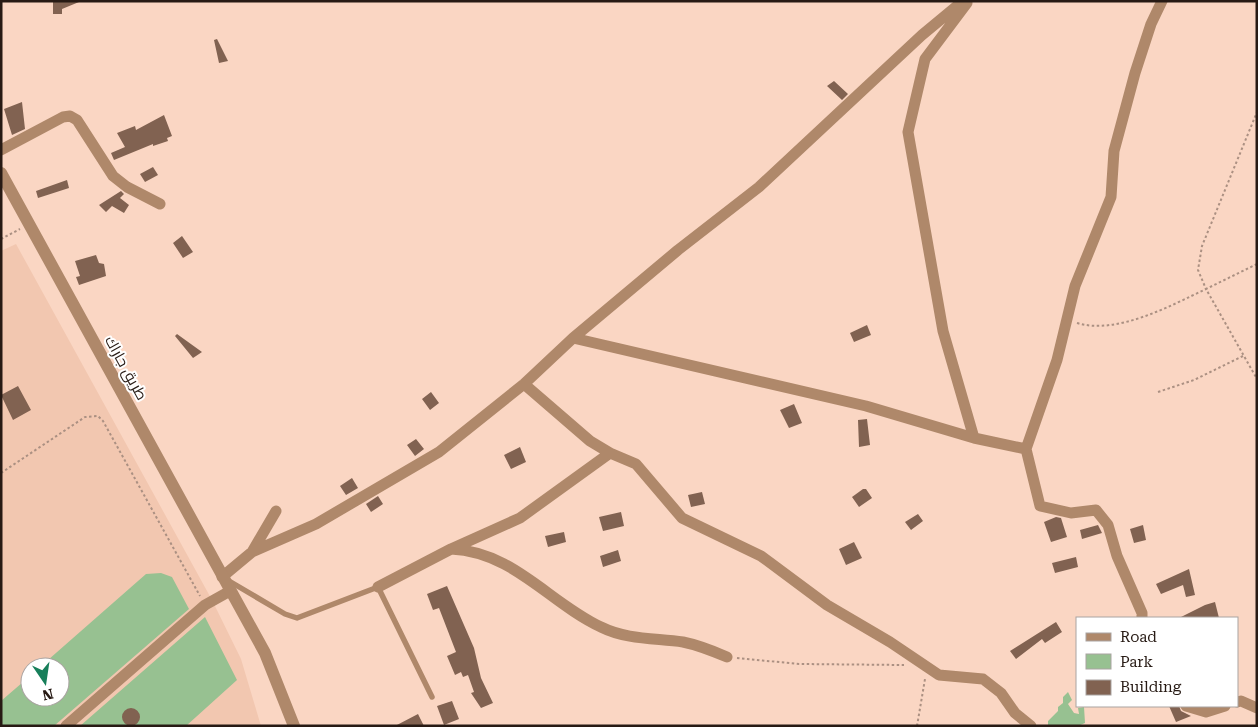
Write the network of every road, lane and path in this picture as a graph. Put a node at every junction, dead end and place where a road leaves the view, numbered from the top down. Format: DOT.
graph roads {
  1 [pos="963,1"];
  2 [pos="969,1"];
  3 [pos="1162,1"];
  4 [pos="1257,112"];
  5 [pos="1,150"];
  6 [pos="1,173"];
  7 [pos="160,204"];
  8 [pos="29,225"];
  9 [pos="1,239"];
  10 [pos="1257,264"];
  11 [pos="1206,289"];
  12 [pos="1068,320"];
  13 [pos="573,338"];
  14 [pos="1244,356"];
  15 [pos="1257,379"];
  16 [pos="524,384"];
  17 [pos="1158,392"];
  18 [pos="974,438"];
  19 [pos="1026,450"];
  20 [pos="610,453"];
  21 [pos="1,473"];
  22 [pos="276,511"];
  23 [pos="451,549"];
  24 [pos="252,552"];
  25 [pos="222,577"];
  26 [pos="378,587"];
  27 [pos="230,591"];
  28 [pos="205,605"];
  29 [pos="1142,617"];
  30 [pos="727,656"];
  31 [pos="908,665"];
  32 [pos="927,667"];
  33 [pos="432,698"];
  34 [pos="1238,702"];
  35 [pos="1189,707"];
  36 [pos="1222,707"];
  37 [pos="1257,708"];
  38 [pos="66,726"];
  39 [pos="294,726"];
  40 [pos="917,726"];
  41 [pos="1031,726"];
  1 -- 13 [label="street"];
  2 -- 18 [label="street"];
  3 -- 12 [label="street"];
  4 -- 11 [label="path"];
  5 -- 7 [label="street"];
  6 -- 8 [label="street, طريق جاراك"];
  8 -- 9 [label="path"];
  8 -- 25 [label="street, طريق جاراك"];
  10 -- 11 [label="path"];
  11 -- 12 [label="path"];
  11 -- 14 [label="path"];
  12 -- 19 [label="street"];
  13 -- 16 [label="street"];
  13 -- 18 [label="street"];
  14 -- 15 [label="path"];
  14 -- 17 [label="path"];
  16 -- 20 [label="street"];
  16 -- 24 [label="street"];
  18 -- 19 [label="street"];
  19 -- 29 [label="street"];
  20 -- 23 [label="street"];
  20 -- 32 [label="street"];
  21 -- 28 [label="path"];
  22 -- 24 [label="street"];
  23 -- 26 [label="street"];
  23 -- 30 [label="street"];
  24 -- 25 [label="street"];
  25 -- 26 [label="lane"];
  25 -- 27 [label="street, طريق جاراك"];
  26 -- 33 [label="lane"];
  27 -- 28 [label="street"];
  27 -- 39 [label="street, طريق جاراك"];
  28 -- 38 [label="street"];
  30 -- 31 [label="path"];
  32 -- 40 [label="path"];
  32 -- 41 [label="street"];
  34 -- 37 [label="street"];
  35 -- 36 [label="street"];
}
